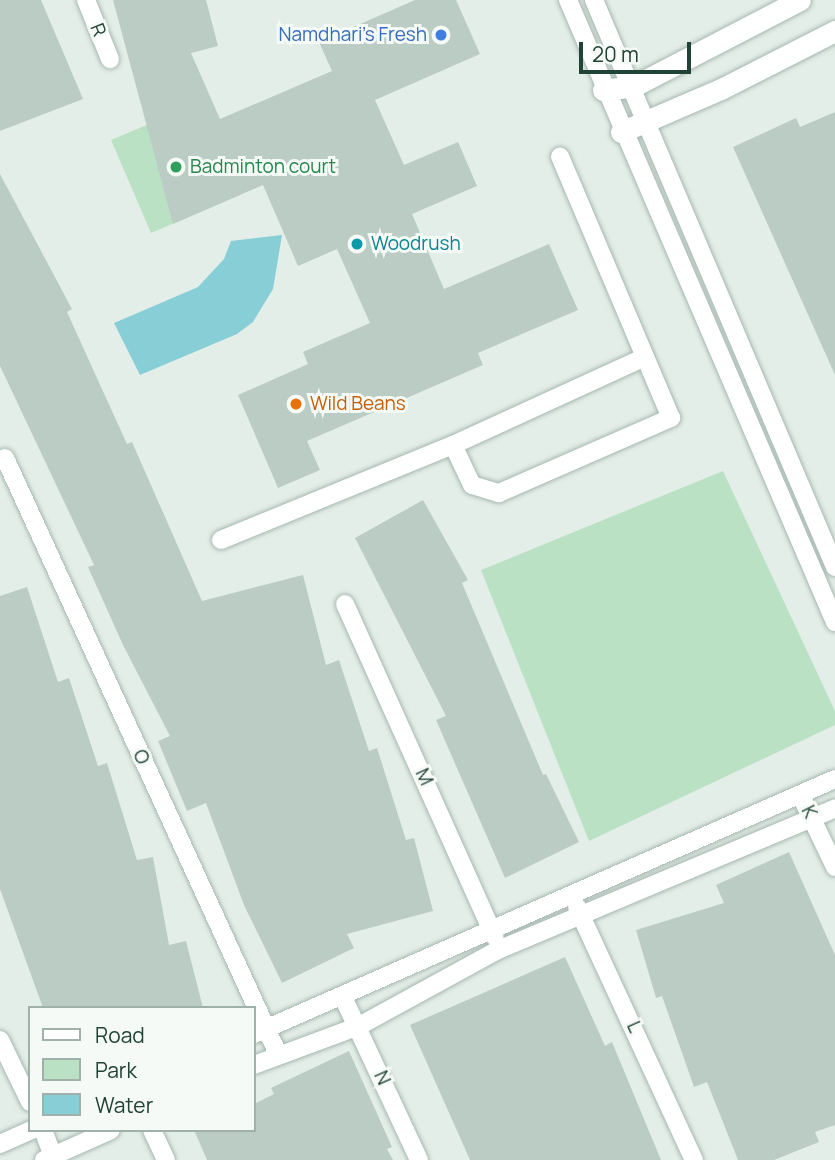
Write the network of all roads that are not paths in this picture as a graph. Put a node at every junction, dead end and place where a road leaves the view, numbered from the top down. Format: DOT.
graph roads {
  1 [pos="86,0"];
  2 [pos="568,0"];
  3 [pos="594,0"];
  4 [pos="800,0"];
  5 [pos="835,31"];
  6 [pos="110,59"];
  7 [pos="634,86"];
  8 [pos="603,90"];
  9 [pos="649,121"];
  10 [pos="621,132"];
  11 [pos="560,157"];
  12 [pos="645,357"];
  13 [pos="453,445"];
  14 [pos="5,458"];
  15 [pos="221,540"];
  16 [pos="835,567"];
  17 [pos="345,604"];
  18 [pos="835,622"];
  19 [pos="835,779"];
  20 [pos="801,796"];
  21 [pos="835,808"];
  22 [pos="814,820"];
  23 [pos="835,867"];
  24 [pos="569,895"];
  25 [pos="584,917"];
  26 [pos="493,927"];
  27 [pos="498,950"];
  28 [pos="343,997"];
  29 [pos="247,1006"];
  30 [pos="359,1026"];
  31 [pos="259,1032"];
  32 [pos="0,1040"];
  33 [pos="278,1054"];
  34 [pos="256,1064"];
  35 [pos="28,1097"];
  36 [pos="28,1132"];
  37 [pos="43,1132"];
  38 [pos="106,1132"];
  39 [pos="153,1132"];
  40 [pos="0,1144"];
  41 [pos="48,1158"];
  42 [pos="166,1160"];
  43 [pos="419,1160"];
  44 [pos="694,1160"];
  1 -- 6 [label="lane, R"];
  2 -- 8 [label="lane"];
  3 -- 7 [label="lane"];
  4 -- 7 [label="street"];
  5 -- 9 [label="street"];
  7 -- 8 [label="street"];
  7 -- 9 [label="lane"];
  8 -- 10 [label="lane"];
  9 -- 10 [label="street"];
  9 -- 16 [label="lane"];
  10 -- 18 [label="lane"];
  11 -- 12 [label="lane"];
  12 -- 13 [label="lane"];
  12 -- 13 [label="lane"];
  13 -- 15 [label="lane"];
  14 -- 29 [label="lane, O"];
  17 -- 26 [label="lane, M"];
  19 -- 20 [label="lane"];
  20 -- 22 [label="lane, K"];
  20 -- 24 [label="lane"];
  21 -- 22 [label="lane"];
  22 -- 23 [label="lane, K"];
  22 -- 25 [label="lane"];
  24 -- 25 [label="lane, L"];
  24 -- 26 [label="lane"];
  25 -- 27 [label="lane"];
  25 -- 44 [label="lane, L"];
  26 -- 27 [label="lane, M"];
  26 -- 28 [label="lane"];
  27 -- 30 [label="lane"];
  28 -- 30 [label="lane, N"];
  28 -- 31 [label="lane"];
  30 -- 33 [label="lane"];
  30 -- 43 [label="lane, N"];
  31 -- 33 [label="lane, O"];
  32 -- 35 [label="lane"];
  33 -- 34 [label="lane"];
  36 -- 40 [label="lane"];
  37 -- 41 [label="lane"];
  38 -- 41 [label="lane"];
  39 -- 42 [label="lane"];
}
